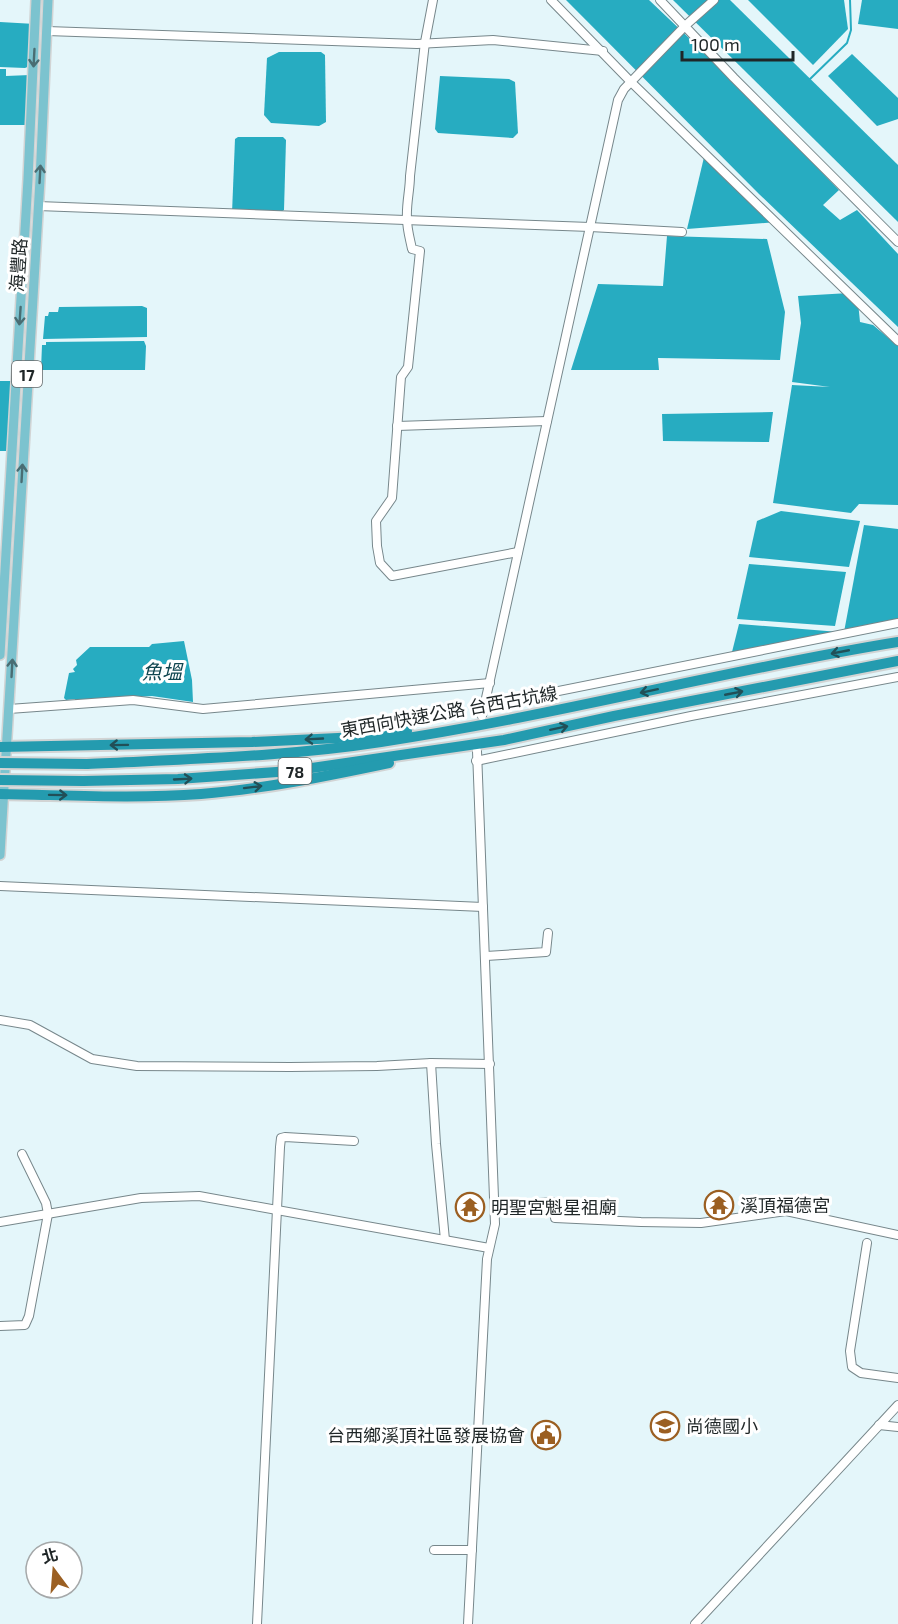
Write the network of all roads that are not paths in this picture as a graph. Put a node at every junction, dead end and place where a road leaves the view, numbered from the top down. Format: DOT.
graph roads {
  1 [pos="36,0"];
  2 [pos="48,0"];
  3 [pos="433,0"];
  4 [pos="551,0"];
  5 [pos="660,0"];
  6 [pos="714,0"];
  7 [pos="686,25"];
  8 [pos="47,31"];
  9 [pos="425,42"];
  10 [pos="603,51"];
  11 [pos="632,82"];
  12 [pos="38,206"];
  13 [pos="406,220"];
  14 [pos="590,227"];
  15 [pos="682,232"];
  16 [pos="898,242"];
  17 [pos="898,341"];
  18 [pos="547,421"];
  19 [pos="397,426"];
  20 [pos="518,552"];
  21 [pos="898,623"];
  22 [pos="898,642"];
  23 [pos="0,655"];
  24 [pos="898,661"];
  25 [pos="898,677"];
  26 [pos="490,683"];
  27 [pos="484,706"];
  28 [pos="9,709"];
  29 [pos="482,716"];
  30 [pos="497,721"];
  31 [pos="504,740"];
  32 [pos="3,747"];
  33 [pos="477,751"];
  34 [pos="476,761"];
  35 [pos="0,763"];
  36 [pos="0,780"];
  37 [pos="2,794"];
  38 [pos="0,855"];
  39 [pos="0,886"];
  40 [pos="483,907"];
  41 [pos="548,933"];
  42 [pos="486,956"];
  43 [pos="0,1020"];
  44 [pos="431,1063"];
  45 [pos="490,1064"];
  46 [pos="354,1141"];
  47 [pos="22,1154"];
  48 [pos="495,1206"];
  49 [pos="276,1210"];
  50 [pos="48,1214"];
  51 [pos="0,1222"];
  52 [pos="898,1235"];
  53 [pos="445,1240"];
  54 [pos="867,1243"];
  55 [pos="489,1248"];
  56 [pos="0,1326"];
  57 [pos="898,1378"];
  58 [pos="898,1405"];
  59 [pos="879,1425"];
  60 [pos="898,1427"];
  61 [pos="434,1550"];
  62 [pos="472,1550"];
  63 [pos="257,1624"];
  64 [pos="468,1624"];
  65 [pos="695,1624"];
  1 -- 23 [label="main road, 海豐路 / 17, one-way"];
  2 -- 8 [label="main road, 海豐路 / 17"];
  3 -- 9 [label="street"];
  4 -- 10 [label="street"];
  5 -- 7 [label="street"];
  6 -- 7 [label="street"];
  7 -- 11 [label="street"];
  7 -- 16 [label="street"];
  8 -- 9 [label="street"];
  12 -- 8 [label="main road, 海豐路 / 17, one-way"];
  9 -- 10 [label="street"];
  9 -- 13 [label="street"];
  10 -- 11 [label="street"];
  11 -- 14 [label="street"];
  11 -- 17 [label="street"];
  12 -- 13 [label="street"];
  28 -- 12 [label="main road, 海豐路 / 17, one-way"];
  13 -- 14 [label="street"];
  13 -- 19 [label="street"];
  14 -- 15 [label="street"];
  14 -- 18 [label="street"];
  18 -- 19 [label="street"];
  18 -- 20 [label="street"];
  19 -- 20 [label="street"];
  20 -- 26 [label="street"];
  21 -- 27 [label="street"];
  22 -- 30 [label="highway, 東西向快速公路 台西古坑線 / 78, one-way"];
  31 -- 24 [label="highway, 東西向快速公路 台西古坑線 / 78, one-way"];
  25 -- 34 [label="street"];
  26 -- 27 [label="street"];
  26 -- 28 [label="street"];
  27 -- 29 [label="street"];
  28 -- 32 [label="main road, 海豐路 / 17"];
  30 -- 32 [label="highway, one-way"];
  30 -- 35 [label="highway, 東西向快速公路 台西古坑線 / 78, bridge"];
  36 -- 31 [label="highway, 東西向快速公路 台西古坑線 / 78, one-way, bridge"];
  37 -- 31 [label="highway, one-way"];
  32 -- 37 [label="main road, 17"];
  33 -- 34 [label="street"];
  34 -- 40 [label="street"];
  37 -- 38 [label="main road, 17"];
  39 -- 40 [label="street"];
  40 -- 42 [label="street"];
  41 -- 42 [label="street"];
  42 -- 45 [label="street"];
  43 -- 44 [label="street"];
  44 -- 45 [label="street"];
  44 -- 53 [label="street"];
  45 -- 48 [label="street"];
  46 -- 49 [label="street"];
  47 -- 50 [label="street"];
  48 -- 52 [label="street"];
  48 -- 55 [label="street"];
  49 -- 50 [label="street"];
  49 -- 53 [label="street"];
  49 -- 63 [label="street"];
  50 -- 51 [label="street"];
  50 -- 56 [label="street"];
  53 -- 55 [label="street"];
  54 -- 57 [label="street"];
  55 -- 62 [label="street"];
  58 -- 59 [label="street"];
  59 -- 60 [label="street"];
  59 -- 65 [label="street"];
  61 -- 62 [label="street"];
  62 -- 64 [label="street"];
}
